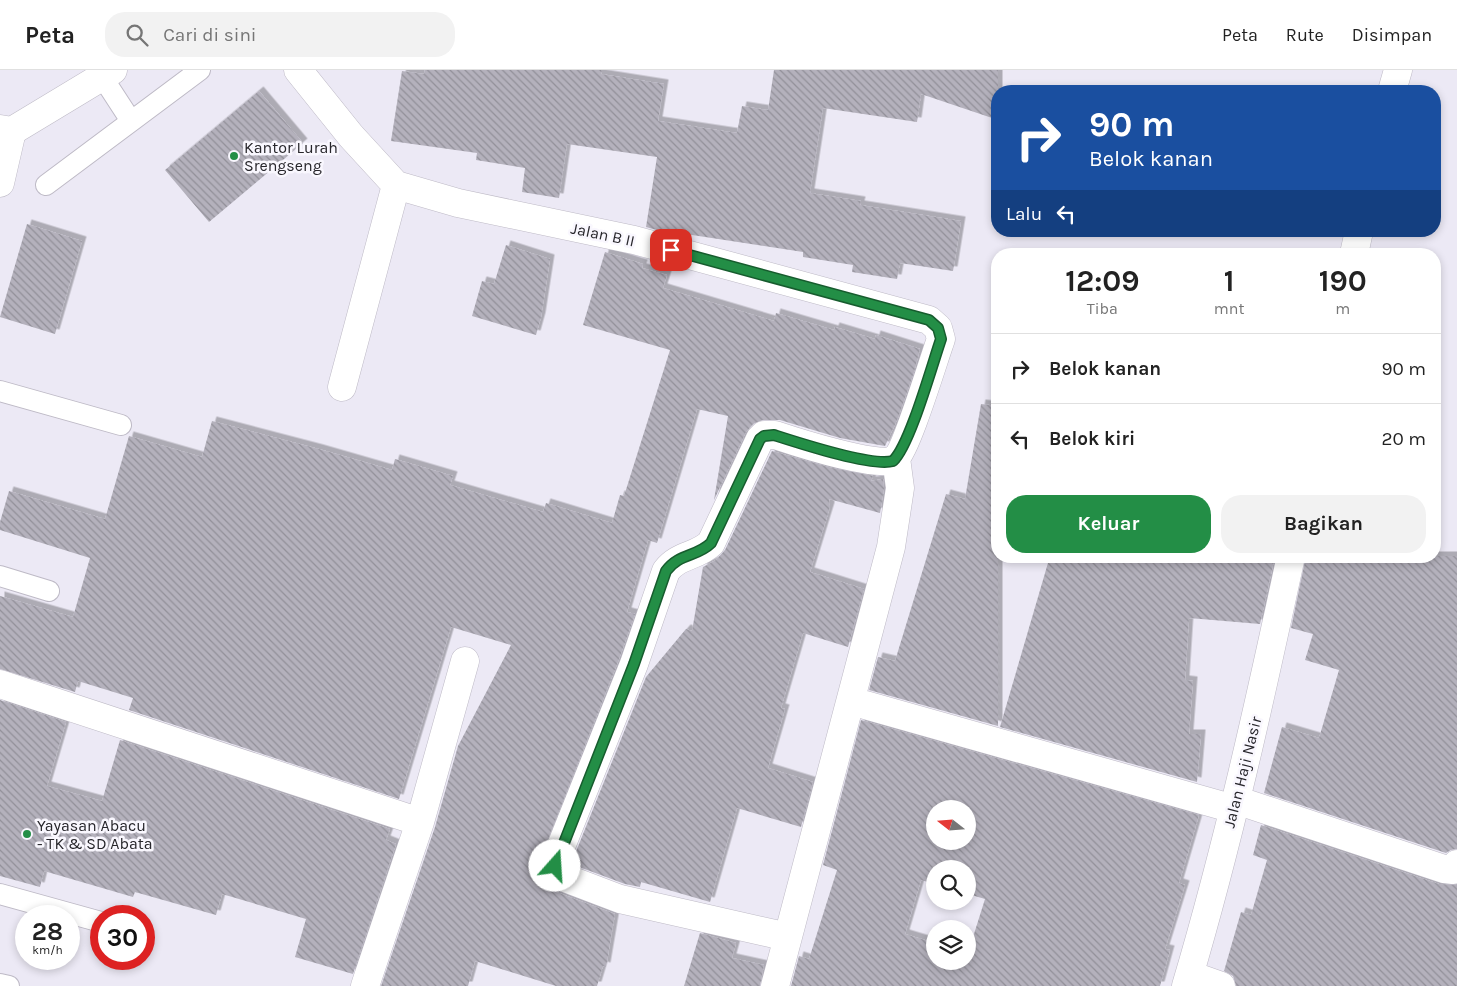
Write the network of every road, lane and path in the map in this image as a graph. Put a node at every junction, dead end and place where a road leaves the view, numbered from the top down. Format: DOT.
graph roads {
  1 [pos="200,70"];
  2 [pos="298,70"];
  3 [pos="1398,70"];
  4 [pos="108,74"];
  5 [pos="1394,85"];
  6 [pos="131,121"];
  7 [pos="6,130"];
  8 [pos="0,183"];
  9 [pos="46,185"];
  10 [pos="396,185"];
  11 [pos="342,387"];
  12 [pos="0,391"];
  13 [pos="121,425"];
  14 [pos="896,458"];
  15 [pos="1290,563"];
  16 [pos="0,576"];
  17 [pos="49,591"];
  18 [pos="466,661"];
  19 [pos="0,684"];
  20 [pos="851,702"];
  21 [pos="1235,804"];
  22 [pos="420,822"];
  23 [pos="1457,864"];
  24 [pos="0,894"];
  25 [pos="90,919"];
  26 [pos="788,937"];
  27 [pos="1188,980"];
  28 [pos="0,984"];
  29 [pos="9,986"];
  30 [pos="365,986"];
  31 [pos="775,986"];
  32 [pos="1221,986"];
  1 -- 6 [label="lane"];
  2 -- 10 [label="street"];
  3 -- 5 [label="street"];
  4 -- 6 [label="lane"];
  4 -- 7 [label="street"];
  6 -- 9 [label="lane"];
  7 -- 8 [label="street"];
  10 -- 11 [label="street"];
  10 -- 14 [label="street, Jalan B II"];
  12 -- 13 [label="lane"];
  14 -- 20 [label="street"];
  14 -- 26 [label="street"];
  15 -- 21 [label="street, Jalan Haji Nasir"];
  16 -- 17 [label="lane"];
  18 -- 22 [label="street"];
  19 -- 22 [label="street"];
  20 -- 21 [label="street"];
  20 -- 26 [label="street"];
  21 -- 23 [label="street"];
  21 -- 27 [label="street, Jalan Haji Nasir"];
  22 -- 30 [label="street"];
  24 -- 25 [label="lane"];
  26 -- 31 [label="street"];
  27 -- 32 [label="street"];
  28 -- 29 [label="lane"];
}
